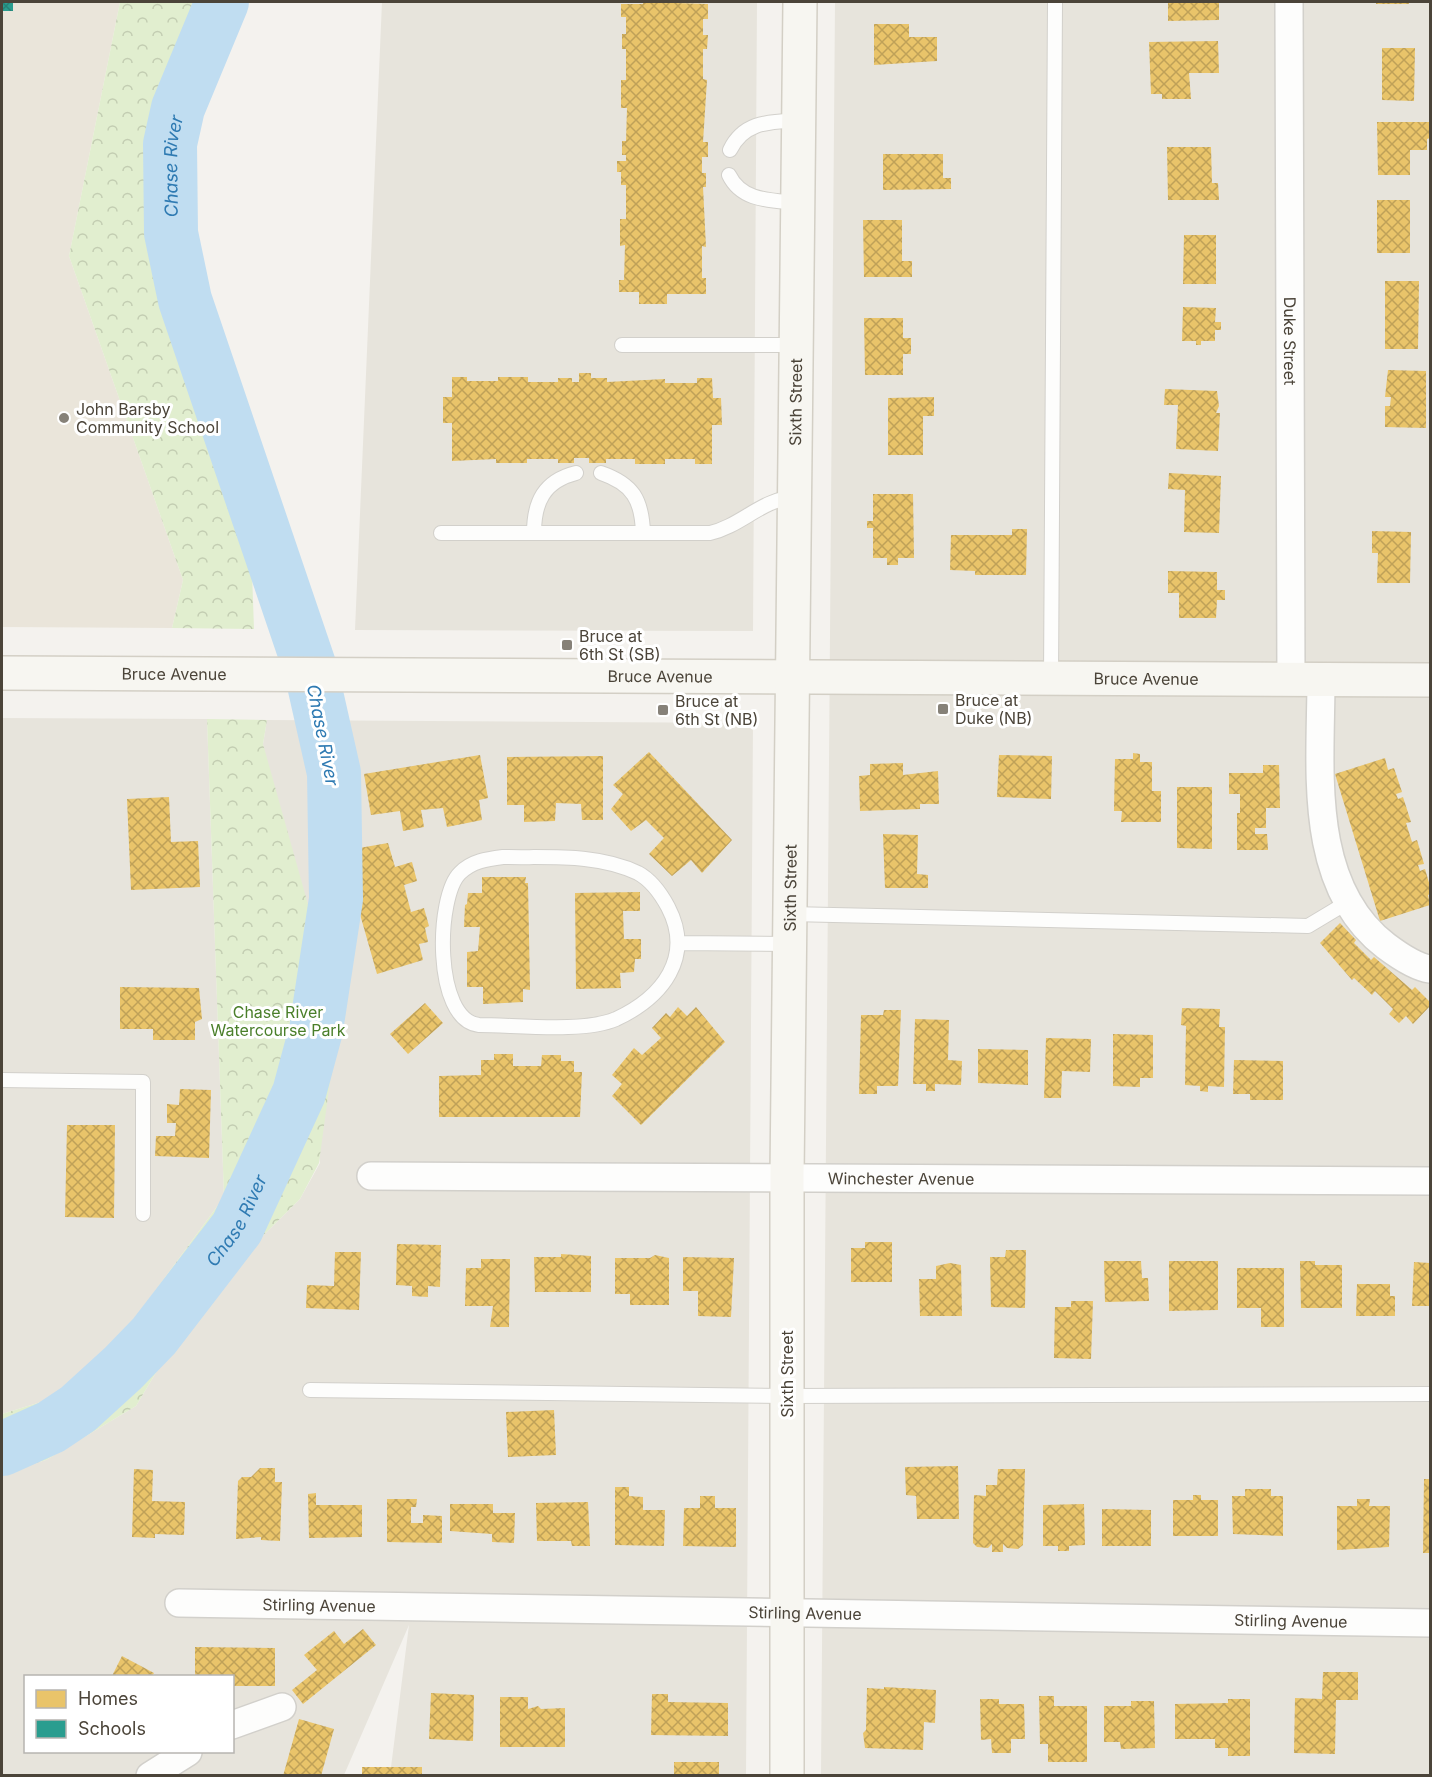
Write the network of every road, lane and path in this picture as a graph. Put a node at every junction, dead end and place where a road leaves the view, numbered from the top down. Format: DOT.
graph roads {
  1 [pos="800,2"];
  2 [pos="1055,2"];
  3 [pos="1288,2"];
  4 [pos="799,120"];
  5 [pos="730,150"];
  6 [pos="729,175"];
  7 [pos="798,202"];
  8 [pos="622,345"];
  9 [pos="796,345"];
  10 [pos="576,473"];
  11 [pos="601,473"];
  12 [pos="795,497"];
  13 [pos="441,533"];
  14 [pos="534,533"];
  15 [pos="643,533"];
  16 [pos="2,673"];
  17 [pos="793,678"];
  18 [pos="1050,679"];
  19 [pos="1306,680"];
  20 [pos="1431,680"];
  21 [pos="1348,902"];
  22 [pos="790,929"];
  23 [pos="679,943"];
  24 [pos="1431,969"];
  25 [pos="2,1080"];
  26 [pos="371,1176"];
  27 [pos="787,1176"];
  28 [pos="1431,1181"];
  29 [pos="143,1214"];
  30 [pos="310,1390"];
  31 [pos="1431,1394"];
  32 [pos="787,1396"];
  33 [pos="179,1603"];
  34 [pos="787,1612"];
  35 [pos="1431,1623"];
  36 [pos="282,1707"];
  37 [pos="234,1724"];
  38 [pos="186,1753"];
  39 [pos="150,1776"];
  40 [pos="787,1776"];
  1 -- 4 [label="street, Sixth Street"];
  2 -- 18 [label="lane"];
  3 -- 19 [label="street, Duke Street"];
  4 -- 5 [label="lane"];
  4 -- 7 [label="street, Sixth Street"];
  6 -- 7 [label="lane"];
  7 -- 9 [label="street, Sixth Street"];
  8 -- 9 [label="lane"];
  9 -- 12 [label="street, Sixth Street"];
  10 -- 14 [label="lane"];
  11 -- 15 [label="lane"];
  12 -- 15 [label="lane"];
  12 -- 17 [label="street, Sixth Street"];
  13 -- 14 [label="lane"];
  14 -- 15 [label="lane"];
  16 -- 17 [label="street, Bruce Avenue"];
  17 -- 18 [label="street, Bruce Avenue"];
  17 -- 22 [label="street, Sixth Street"];
  18 -- 19 [label="street, Bruce Avenue"];
  19 -- 20 [label="street, Bruce Avenue"];
  19 -- 21 [label="street"];
  21 -- 22 [label="lane"];
  21 -- 24 [label="street"];
  22 -- 23 [label="lane"];
  22 -- 27 [label="street, Sixth Street"];
  23 -- 23 [label="lane"];
  25 -- 29 [label="lane"];
  26 -- 27 [label="street, Winchester Avenue"];
  27 -- 28 [label="street, Winchester Avenue"];
  27 -- 32 [label="street, Sixth Street"];
  30 -- 32 [label="lane"];
  31 -- 32 [label="lane"];
  32 -- 34 [label="street, Sixth Street"];
  33 -- 34 [label="street, Stirling Avenue"];
  34 -- 35 [label="street, Stirling Avenue"];
  34 -- 40 [label="street, Sixth Street"];
  36 -- 37 [label="street"];
  38 -- 39 [label="street"];
}
